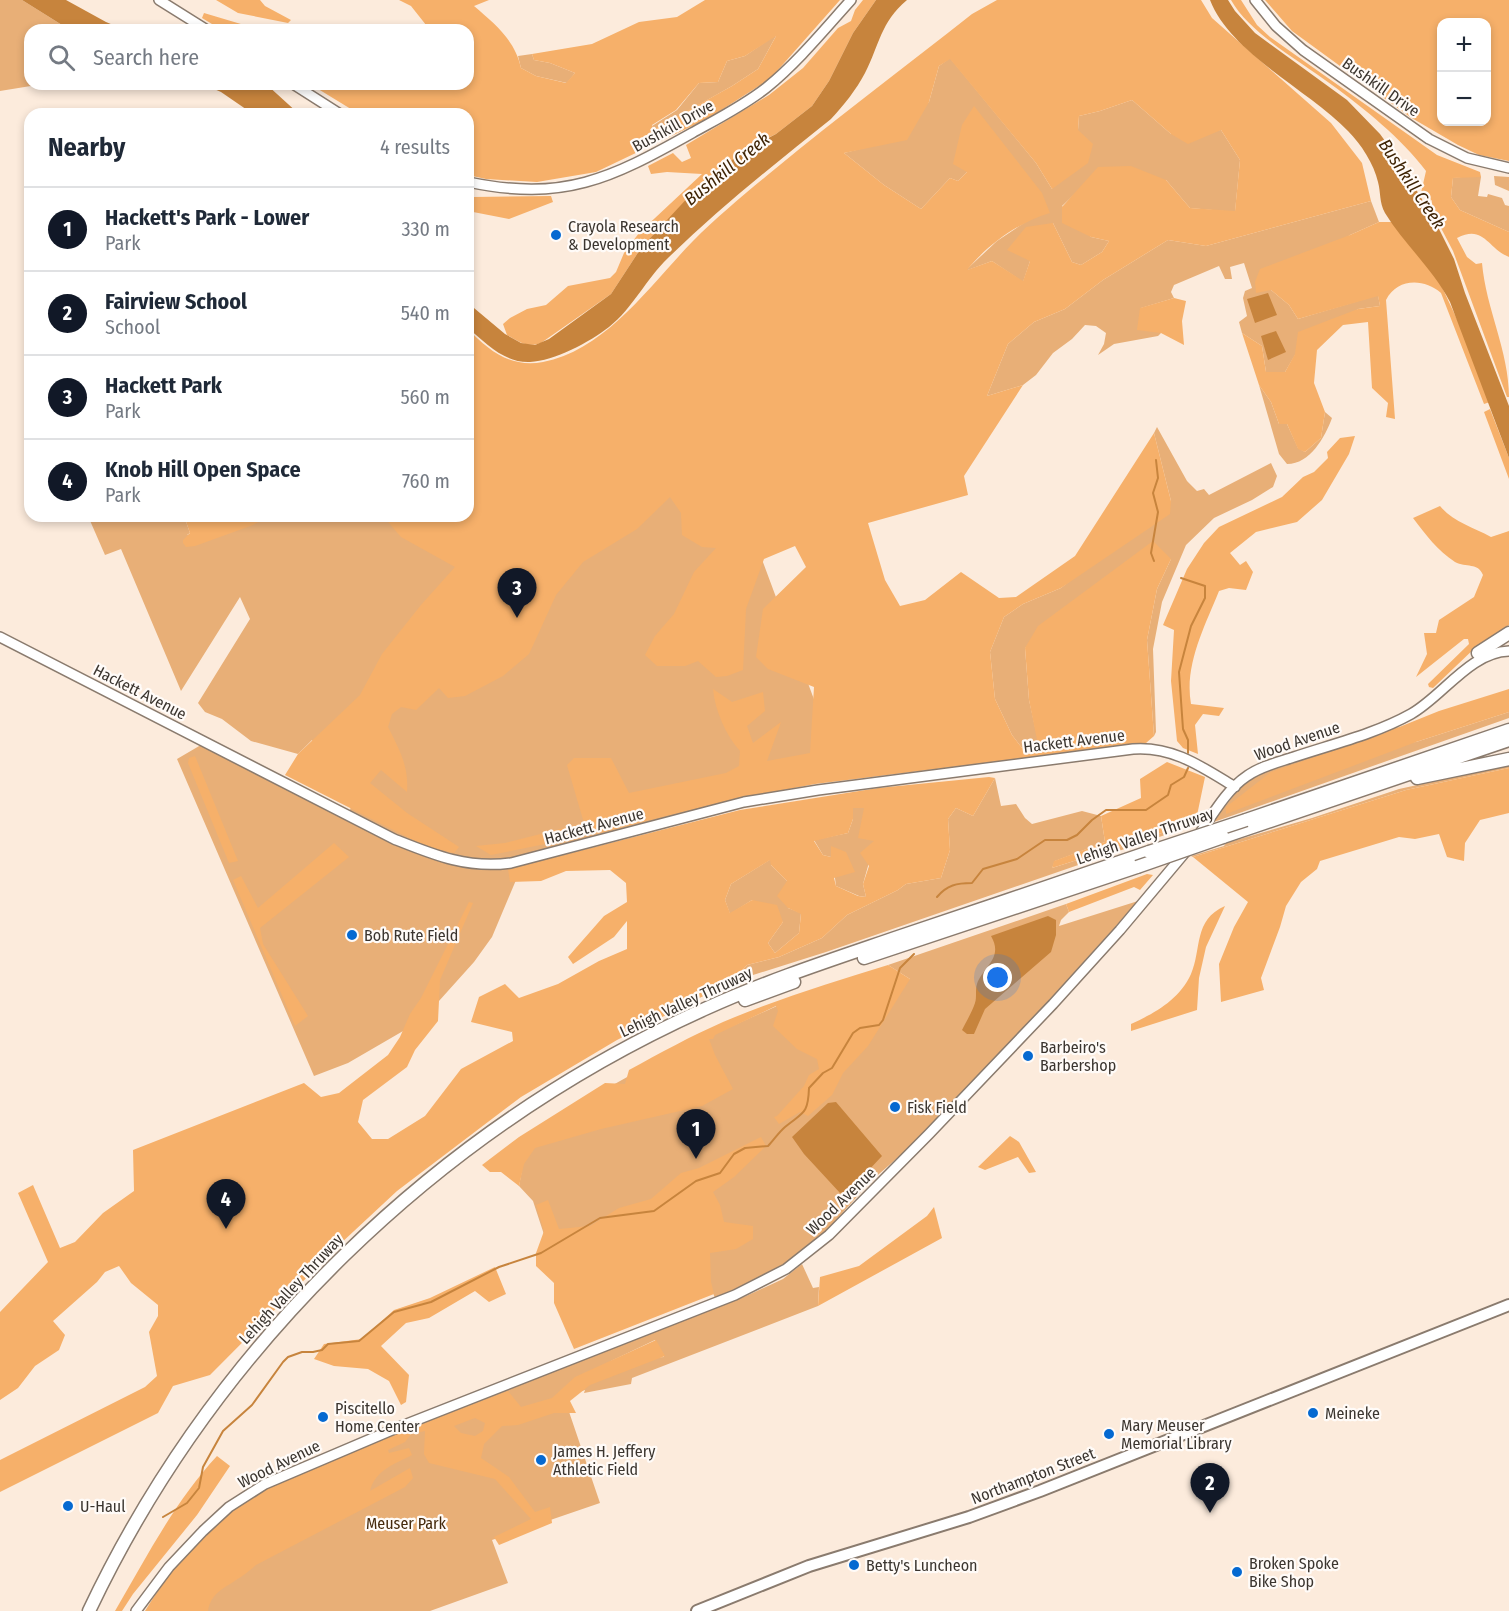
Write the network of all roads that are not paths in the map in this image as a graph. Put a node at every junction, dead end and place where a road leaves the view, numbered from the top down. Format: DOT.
graph roads {
  1 [pos="159,0"];
  2 [pos="851,0"];
  3 [pos="1255,0"];
  4 [pos="197,24"];
  5 [pos="302,90"];
  6 [pos="331,108"];
  7 [pos="1509,168"];
  8 [pos="474,183"];
  9 [pos="1509,633"];
  10 [pos="0,637"];
  11 [pos="1509,645"];
  12 [pos="1509,651"];
  13 [pos="1478,653"];
  14 [pos="1465,671"];
  15 [pos="1509,730"];
  16 [pos="1509,740"];
  17 [pos="1509,759"];
  18 [pos="1234,787"];
  19 [pos="1369,788"];
  20 [pos="1509,1305"];
  21 [pos="89,1611"];
  22 [pos="98,1611"];
  23 [pos="136,1611"];
  24 [pos="697,1611"];
  1 -- 4 [label="main road"];
  2 -- 8 [label="main road, Bushkill Drive"];
  3 -- 7 [label="main road, Bushkill Drive"];
  5 -- 6 [label="main road"];
  9 -- 13 [label="highway"];
  10 -- 18 [label="main road, Hackett Avenue"];
  11 -- 13 [label="main road"];
  12 -- 14 [label="main road, Wood Avenue"];
  13 -- 14 [label="main road, Wood Avenue"];
  14 -- 18 [label="main road, Wood Avenue"];
  15 -- 21 [label="highway, Lehigh Valley Thruway, bridge"];
  16 -- 19 [label="highway, Lehigh Valley Thruway"];
  17 -- 19 [label="highway"];
  18 -- 23 [label="main road, Wood Avenue"];
  19 -- 22 [label="highway, Lehigh Valley Thruway, bridge"];
  20 -- 24 [label="main road, Northampton Street"];
}
